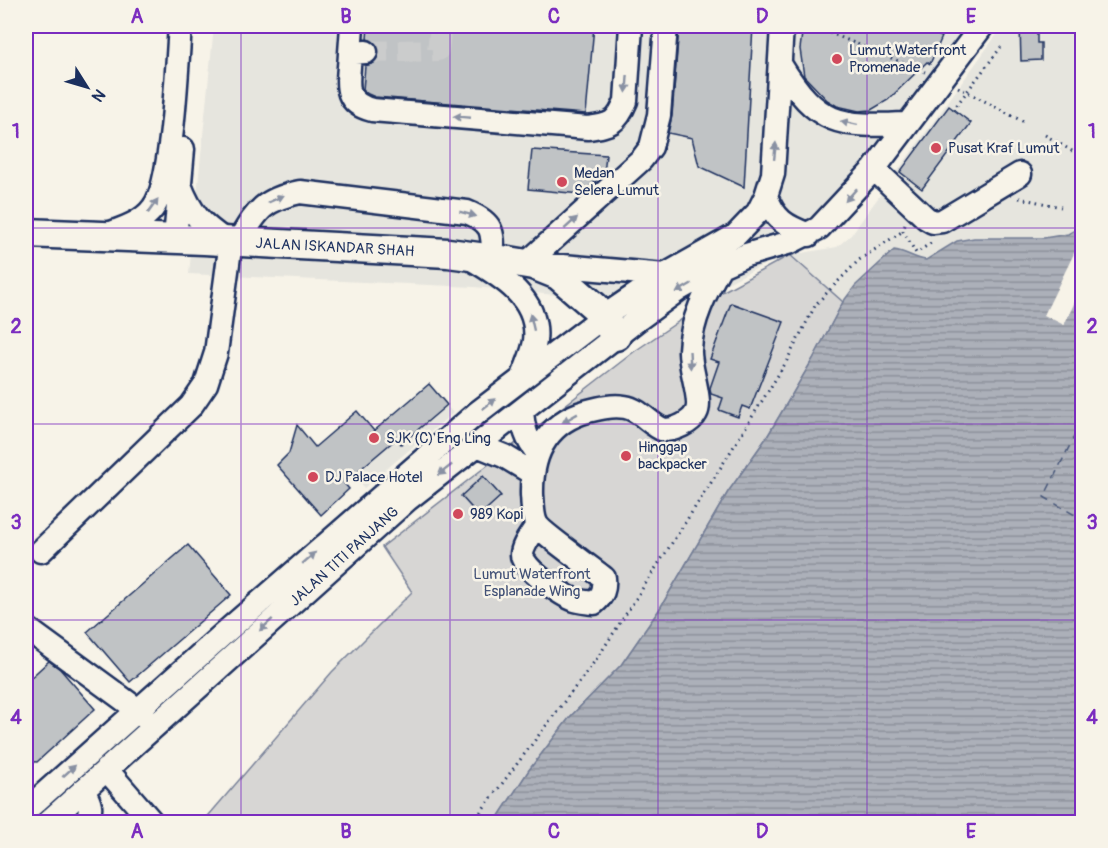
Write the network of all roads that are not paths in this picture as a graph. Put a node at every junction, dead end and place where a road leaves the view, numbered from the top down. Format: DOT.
graph roads {
  1 [pos="180,26"];
  2 [pos="195,26"];
  3 [pos="352,26"];
  4 [pos="631,26"];
  5 [pos="666,26"];
  6 [pos="782,26"];
  7 [pos="982,26"];
  8 [pos="780,64"];
  9 [pos="907,124"];
  10 [pos="874,169"];
  11 [pos="1020,174"];
  12 [pos="180,184"];
  13 [pos="766,195"];
  14 [pos="26,233"];
  15 [pos="809,235"];
  16 [pos="105,236"];
  17 [pos="175,239"];
  18 [pos="232,242"];
  19 [pos="465,255"];
  20 [pos="717,257"];
  21 [pos="510,261"];
  22 [pos="665,275"];
  23 [pos="610,327"];
  24 [pos="522,378"];
  25 [pos="522,410"];
  26 [pos="477,445"];
  27 [pos="535,463"];
  28 [pos="537,525"];
  29 [pos="41,551"];
  30 [pos="26,628"];
  31 [pos="138,710"];
  32 [pos="153,727"];
  33 [pos="106,769"];
  34 [pos="83,790"];
  35 [pos="28,804"];
  36 [pos="48,822"];
  37 [pos="86,822"];
  38 [pos="152,822"];
  16 -- 1 [label="street, one-way"];
  2 -- 12 [label="street"];
  4 -- 3 [label="street, one-way"];
  21 -- 5 [label="street, one-way"];
  6 -- 8 [label="street"];
  7 -- 9 [label="street, JALAN TITI PANJANG"];
  9 -- 8 [label="street, one-way"];
  13 -- 8 [label="street, one-way"];
  9 -- 10 [label="street, JALAN TITI PANJANG"];
  10 -- 11 [label="street"];
  10 -- 15 [label="street, JALAN TITI PANJANG, one-way"];
  12 -- 17 [label="street"];
  12 -- 18 [label="street"];
  13 -- 15 [label="street"];
  13 -- 20 [label="street"];
  14 -- 16 [label="main road, JALAN ISKANDAR SHAH"];
  15 -- 20 [label="street, JALAN TITI PANJANG"];
  16 -- 17 [label="main road, JALAN ISKANDAR SHAH"];
  17 -- 18 [label="main road, JALAN ISKANDAR SHAH"];
  18 -- 19 [label="main road, JALAN ISKANDAR SHAH"];
  18 -- 21 [label="street, one-way"];
  18 -- 29 [label="street"];
  19 -- 21 [label="main road, JALAN ISKANDAR SHAH"];
  24 -- 19 [label="street, one-way"];
  20 -- 22 [label="street, JALAN TITI PANJANG"];
  20 -- 23 [label="street, JALAN TITI PANJANG, one-way"];
  20 -- 27 [label="street, one-way"];
  21 -- 22 [label="street"];
  21 -- 23 [label="main road, JALAN ISKANDAR SHAH"];
  22 -- 23 [label="street, JALAN TITI PANJANG"];
  23 -- 24 [label="street, JALAN TITI PANJANG"];
  23 -- 25 [label="street, JALAN TITI PANJANG"];
  31 -- 24 [label="street, JALAN TITI PANJANG, one-way"];
  25 -- 26 [label="street, JALAN TITI PANJANG"];
  25 -- 27 [label="street"];
  26 -- 27 [label="street"];
  26 -- 32 [label="street, JALAN TITI PANJANG, one-way"];
  27 -- 28 [label="street"];
  30 -- 31 [label="street"];
  31 -- 32 [label="street"];
  35 -- 31 [label="street, JALAN TITI PANJANG, one-way"];
  32 -- 33 [label="street, JALAN TITI PANJANG"];
  33 -- 34 [label="street, JALAN TITI PANJANG"];
  33 -- 38 [label="street"];
  34 -- 36 [label="street, JALAN TITI PANJANG"];
  34 -- 37 [label="street"];
}
